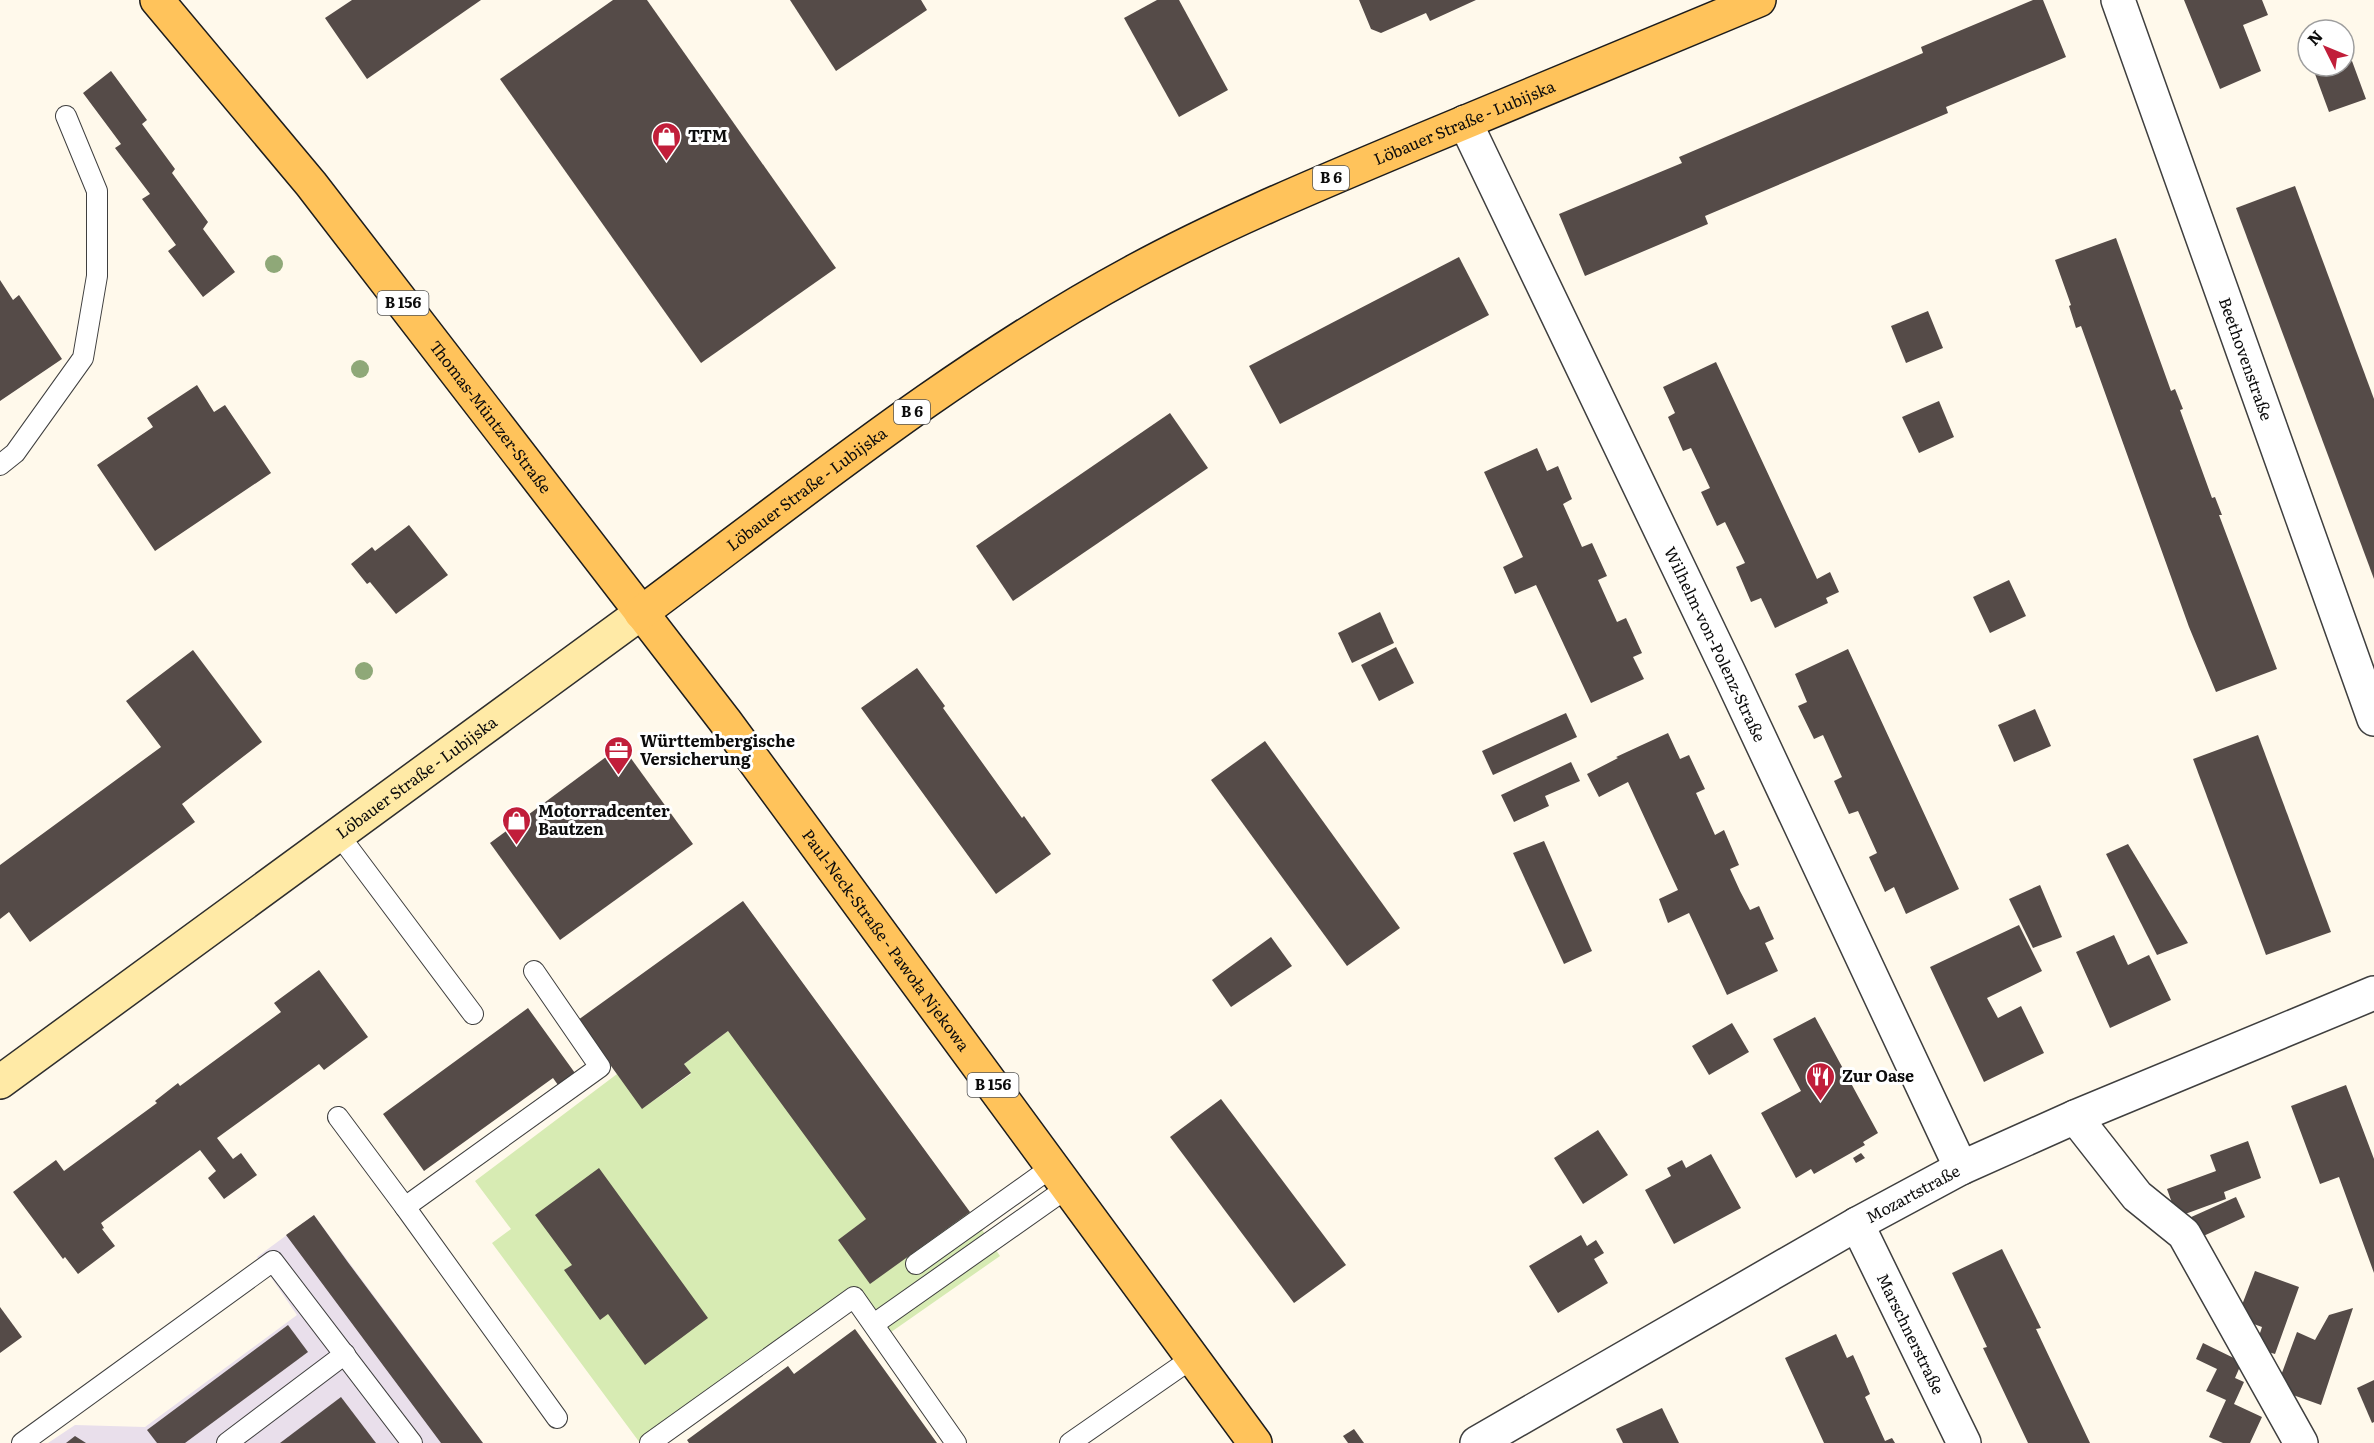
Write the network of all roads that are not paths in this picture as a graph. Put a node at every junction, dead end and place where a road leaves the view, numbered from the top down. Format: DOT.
graph roads {
  1 [pos="157,0"];
  2 [pos="1759,0"];
  3 [pos="2118,0"];
  4 [pos="66,116"];
  5 [pos="1465,122"];
  6 [pos="0,465"];
  7 [pos="641,613"];
  8 [pos="2374,718"];
  9 [pos="339,835"];
  10 [pos="534,971"];
  11 [pos="2374,993"];
  12 [pos="473,1014"];
  13 [pos="0,1082"];
  14 [pos="338,1117"];
  15 [pos="2075,1117"];
  16 [pos="1961,1168"];
  17 [pos="1059,1177"];
  18 [pos="405,1207"];
  19 [pos="1857,1224"];
  20 [pos="916,1264"];
  21 [pos="874,1324"];
  22 [pos="345,1354"];
  23 [pos="1191,1359"];
  24 [pos="557,1418"];
  25 [pos="22,1443"];
  26 [pos="227,1443"];
  27 [pos="412,1443"];
  28 [pos="650,1443"];
  29 [pos="956,1443"];
  30 [pos="1070,1443"];
  31 [pos="1255,1443"];
  32 [pos="1477,1443"];
  33 [pos="1964,1443"];
  34 [pos="2301,1443"];
  1 -- 7 [label="main road, Thomas-Müntzer-Straße / B 156"];
  2 -- 5 [label="main road, Löbauer Straße - Lubijska / B 6"];
  3 -- 8 [label="street, Beethovenstraße"];
  4 -- 6 [label="lane"];
  5 -- 7 [label="main road, Löbauer Straße - Lubijska / B 6"];
  5 -- 16 [label="street, Wilhelm-von-Polenz-Straße"];
  7 -- 9 [label="main road, Löbauer Straße - Lubijska"];
  7 -- 17 [label="main road, Paul-Neck-Straße - Pawoła Njekowa / B 156"];
  9 -- 12 [label="lane"];
  9 -- 13 [label="main road, Löbauer Straße - Lubijska"];
  10 -- 18 [label="lane"];
  11 -- 15 [label="street, Mozartstraße"];
  14 -- 18 [label="lane"];
  15 -- 16 [label="street, Mozartstraße"];
  15 -- 34 [label="street"];
  16 -- 19 [label="street, Mozartstraße"];
  17 -- 20 [label="lane"];
  17 -- 21 [label="lane"];
  17 -- 23 [label="main road, Paul-Neck-Straße - Pawoła Njekowa / B 156"];
  18 -- 24 [label="lane"];
  19 -- 32 [label="street, Mozartstraße"];
  19 -- 33 [label="street, Marschnerstraße"];
  21 -- 28 [label="lane"];
  21 -- 29 [label="lane"];
  22 -- 25 [label="lane"];
  22 -- 26 [label="lane"];
  22 -- 27 [label="lane"];
  23 -- 30 [label="lane"];
  23 -- 31 [label="main road, Paul-Neck-Straße - Pawoła Njekowa / B 156"];
}
